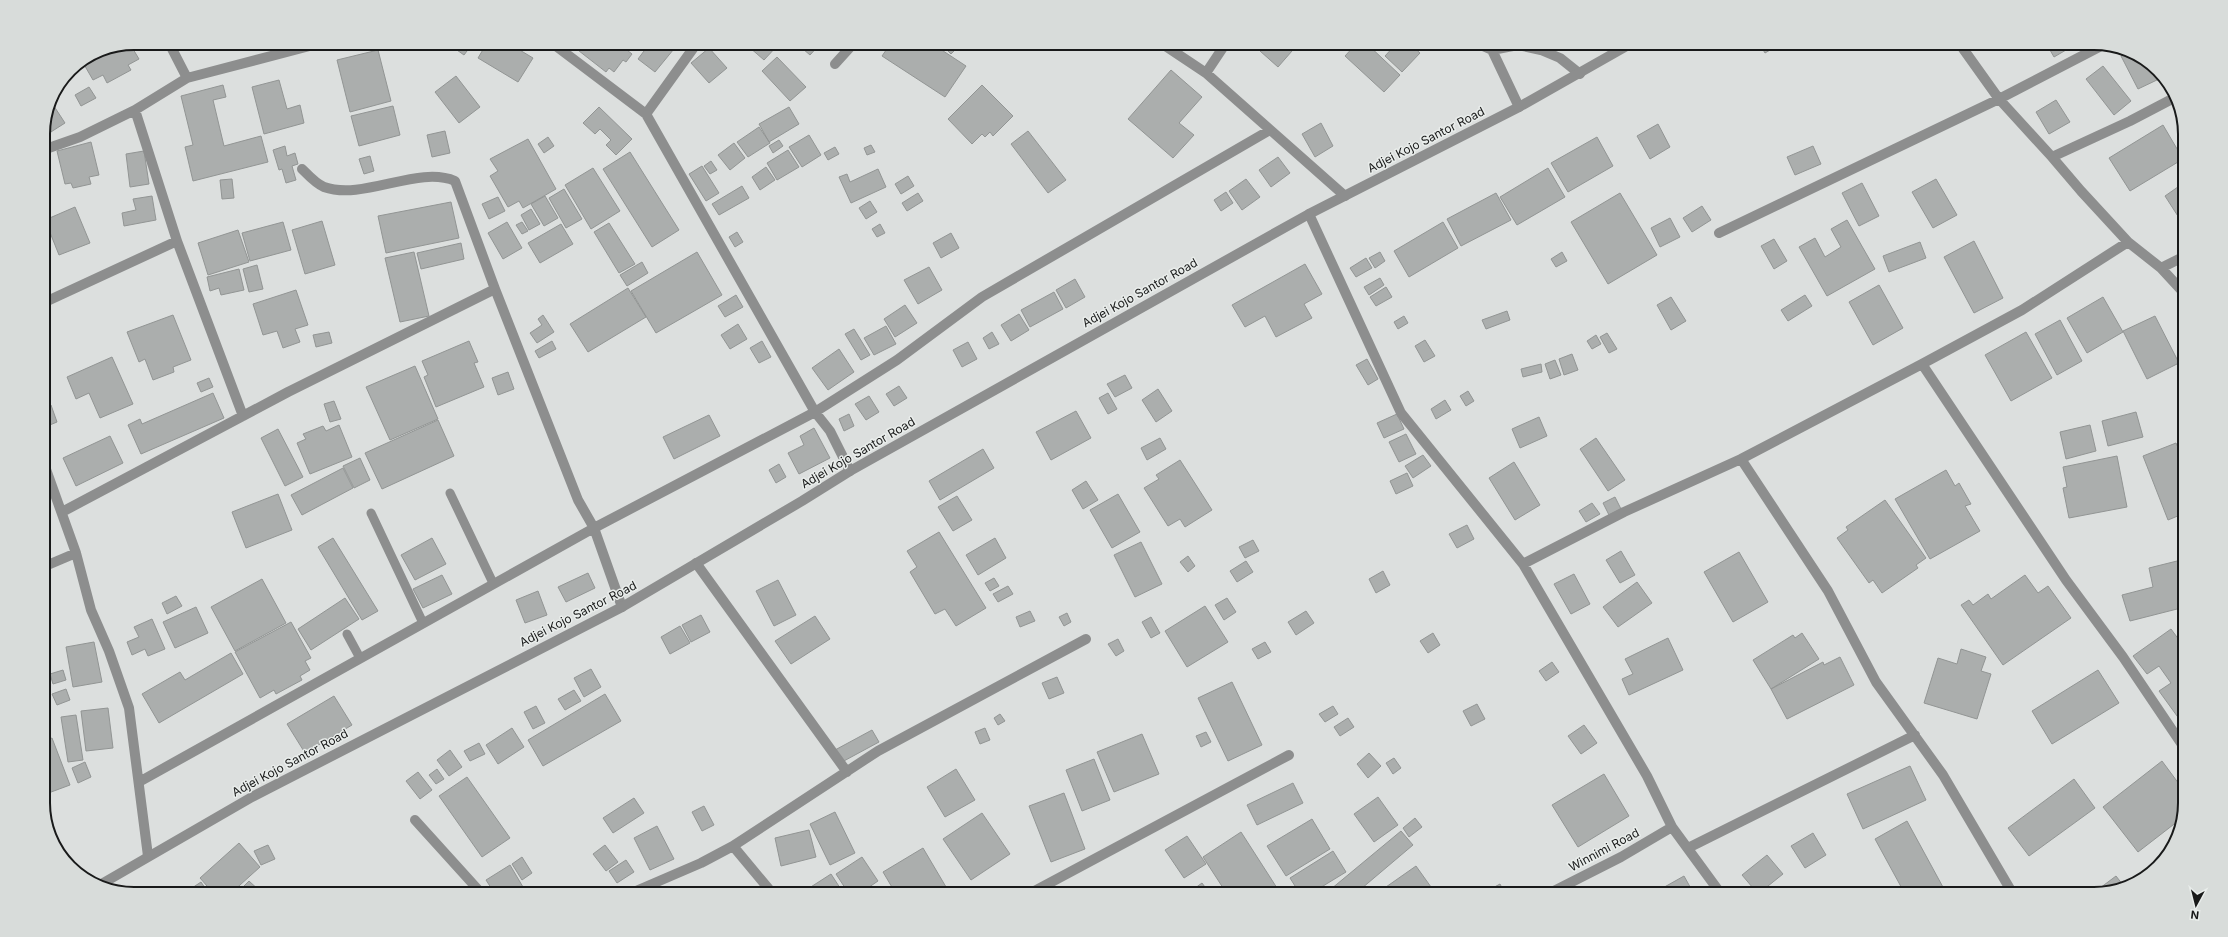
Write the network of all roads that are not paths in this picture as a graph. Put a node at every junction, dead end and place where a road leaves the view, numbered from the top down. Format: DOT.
graph roads {
  1 [pos="173,50"];
  2 [pos="295,50"];
  3 [pos="561,50"];
  4 [pos="692,50"];
  5 [pos="848,50"];
  6 [pos="1172,50"];
  7 [pos="1221,50"];
  8 [pos="1492,50"];
  9 [pos="1541,50"];
  10 [pos="1620,50"];
  11 [pos="1964,50"];
  12 [pos="2093,50"];
  13 [pos="835,64"];
  14 [pos="1206,73"];
  15 [pos="1580,74"];
  16 [pos="187,78"];
  17 [pos="1999,99"];
  18 [pos="2170,100"];
  19 [pos="1519,107"];
  20 [pos="135,110"];
  21 [pos="646,114"];
  22 [pos="1270,130"];
  23 [pos="50,148"];
  24 [pos="2052,157"];
  25 [pos="302,170"];
  26 [pos="1345,196"];
  27 [pos="1310,214"];
  28 [pos="1719,233"];
  29 [pos="177,241"];
  30 [pos="2128,242"];
  31 [pos="2178,260"];
  32 [pos="2161,268"];
  33 [pos="2178,286"];
  34 [pos="495,290"];
  35 [pos="50,301"];
  36 [pos="1922,364"];
  37 [pos="815,412"];
  38 [pos="243,416"];
  39 [pos="1740,459"];
  40 [pos="850,471"];
  41 [pos="50,480"];
  42 [pos="450,493"];
  43 [pos="62,512"];
  44 [pos="371,513"];
  45 [pos="594,528"];
  46 [pos="76,553"];
  47 [pos="50,563"];
  48 [pos="696,563"];
  49 [pos="1523,564"];
  50 [pos="493,583"];
  51 [pos="622,607"];
  52 [pos="423,623"];
  53 [pos="346,634"];
  54 [pos="1086,639"];
  55 [pos="360,658"];
  56 [pos="1915,735"];
  57 [pos="2178,739"];
  58 [pos="1289,756"];
  59 [pos="847,772"];
  60 [pos="139,782"];
  61 [pos="415,820"];
  62 [pos="1672,827"];
  63 [pos="733,846"];
  64 [pos="1688,848"];
  65 [pos="148,856"];
  66 [pos="105,882"];
  67 [pos="476,887"];
  68 [pos="646,887"];
  69 [pos="767,887"];
  70 [pos="1042,887"];
  71 [pos="1562,887"];
  72 [pos="1716,887"];
  73 [pos="2009,887"];
  1 -- 16 [label="street"];
  2 -- 16 [label="street"];
  3 -- 21 [label="street"];
  4 -- 21 [label="street"];
  5 -- 13 [label="street"];
  6 -- 14 [label="street"];
  7 -- 14 [label="street"];
  8 -- 19 [label="street"];
  9 -- 15 [label="street"];
  10 -- 15 [label="street, Adjei Kojo Santor Road"];
  11 -- 17 [label="street"];
  12 -- 17 [label="street"];
  14 -- 22 [label="street"];
  15 -- 19 [label="street, Adjei Kojo Santor Road"];
  16 -- 20 [label="street"];
  17 -- 24 [label="street"];
  17 -- 28 [label="street"];
  18 -- 24 [label="street"];
  19 -- 26 [label="street, Adjei Kojo Santor Road"];
  20 -- 23 [label="street"];
  20 -- 29 [label="street"];
  21 -- 37 [label="street"];
  22 -- 26 [label="street"];
  22 -- 37 [label="street"];
  24 -- 30 [label="street"];
  25 -- 34 [label="street"];
  26 -- 27 [label="street, Adjei Kojo Santor Road"];
  27 -- 40 [label="street, Adjei Kojo Santor Road"];
  27 -- 49 [label="street"];
  29 -- 35 [label="street"];
  29 -- 38 [label="street"];
  30 -- 32 [label="street"];
  30 -- 36 [label="street"];
  31 -- 32 [label="street"];
  32 -- 33 [label="street"];
  34 -- 38 [label="street"];
  34 -- 45 [label="street"];
  36 -- 39 [label="street"];
  36 -- 57 [label="street"];
  37 -- 40 [label="street"];
  37 -- 45 [label="street"];
  38 -- 43 [label="street"];
  39 -- 49 [label="street"];
  39 -- 56 [label="street"];
  40 -- 48 [label="street, Adjei Kojo Santor Road"];
  41 -- 43 [label="street"];
  42 -- 50 [label="lane"];
  43 -- 46 [label="street"];
  44 -- 52 [label="lane"];
  45 -- 50 [label="street"];
  45 -- 51 [label="street"];
  46 -- 47 [label="street"];
  46 -- 60 [label="street"];
  48 -- 51 [label="street, Adjei Kojo Santor Road"];
  48 -- 59 [label="street"];
  49 -- 62 [label="street"];
  50 -- 52 [label="street"];
  51 -- 65 [label="street, Adjei Kojo Santor Road"];
  52 -- 55 [label="street"];
  53 -- 55 [label="lane"];
  54 -- 59 [label="street"];
  55 -- 60 [label="street"];
  56 -- 64 [label="street"];
  56 -- 73 [label="street"];
  58 -- 70 [label="street"];
  59 -- 63 [label="street"];
  60 -- 65 [label="street"];
  61 -- 67 [label="street"];
  62 -- 64 [label="street"];
  62 -- 71 [label="street, Winnimi Road"];
  63 -- 68 [label="street"];
  63 -- 69 [label="street"];
  64 -- 72 [label="street"];
  65 -- 66 [label="street, Adjei Kojo Santor Road"];
}
